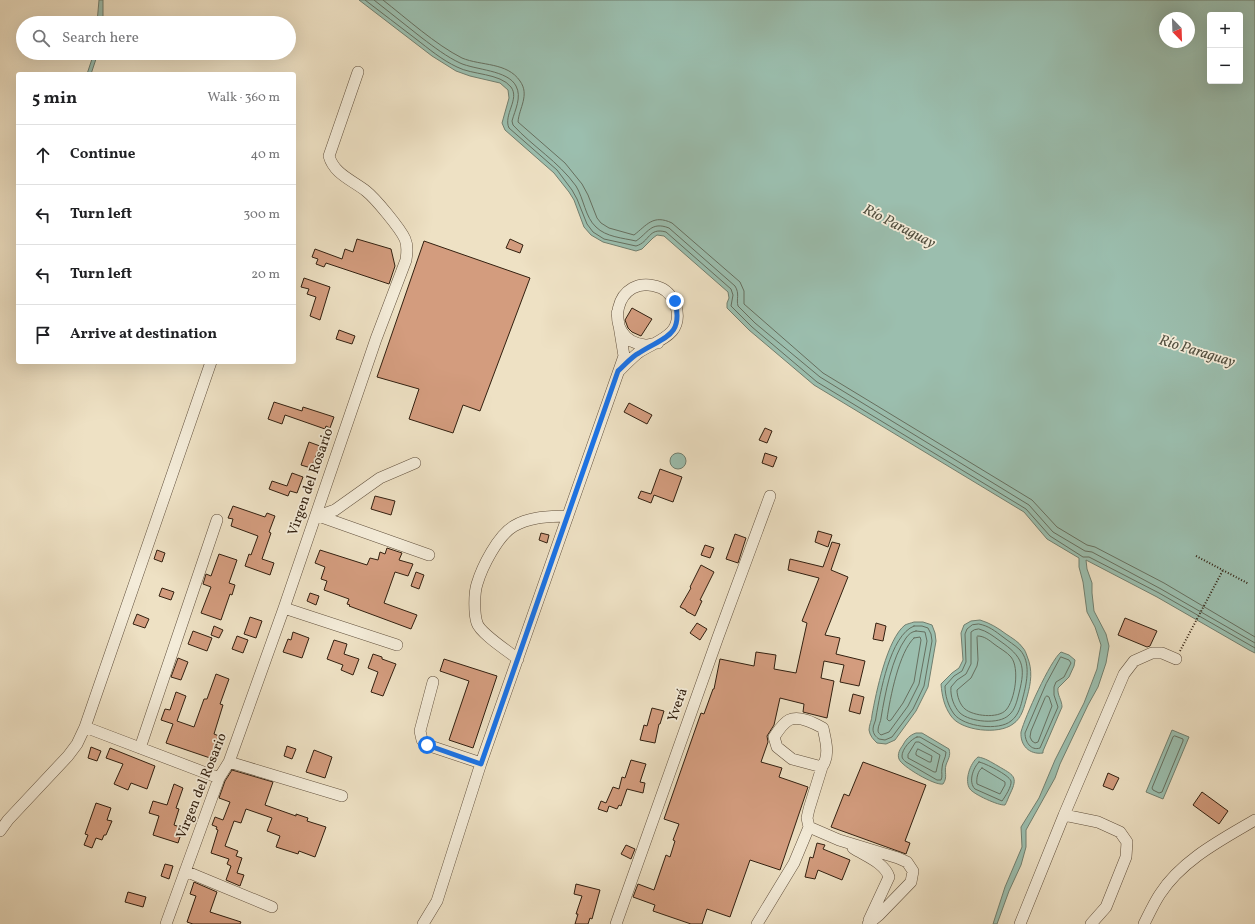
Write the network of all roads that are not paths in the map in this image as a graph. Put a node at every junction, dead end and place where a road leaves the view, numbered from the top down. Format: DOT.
graph roads {
  1 [pos="358,72"];
  2 [pos="617,314"];
  3 [pos="658,343"];
  4 [pos="210,364"];
  5 [pos="618,371"];
  6 [pos="415,463"];
  7 [pos="770,496"];
  8 [pos="317,516"];
  9 [pos="568,516"];
  10 [pos="217,520"];
  11 [pos="429,556"];
  12 [pos="284,608"];
  13 [pos="397,645"];
  14 [pos="518,659"];
  15 [pos="1176,659"];
  16 [pos="433,682"];
  17 [pos="85,727"];
  18 [pos="140,748"];
  19 [pos="229,762"];
  20 [pos="481,764"];
  21 [pos="822,767"];
  22 [pos="220,778"];
  23 [pos="342,796"];
  24 [pos="1064,815"];
  25 [pos="1255,820"];
  26 [pos="809,827"];
  27 [pos="0,831"];
  28 [pos="839,840"];
  29 [pos="185,871"];
  30 [pos="272,906"];
  31 [pos="166,924"];
  32 [pos="423,924"];
  33 [pos="616,924"];
  34 [pos="757,924"];
  35 [pos="867,924"];
  36 [pos="1020,924"];
  37 [pos="1091,924"];
  38 [pos="1144,924"];
  1 -- 8 [label="street, Virgen del Rosario"];
  2 -- 3 [label="street"];
  2 -- 3 [label="street"];
  2 -- 5 [label="street"];
  3 -- 5 [label="street"];
  4 -- 17 [label="street"];
  5 -- 9 [label="street"];
  6 -- 8 [label="street"];
  7 -- 33 [label="street, Yverá"];
  8 -- 11 [label="street"];
  8 -- 12 [label="street, Virgen del Rosario"];
  9 -- 14 [label="street"];
  9 -- 14 [label="street"];
  10 -- 18 [label="street"];
  12 -- 13 [label="street"];
  12 -- 19 [label="street, Virgen del Rosario"];
  14 -- 20 [label="street"];
  15 -- 24 [label="street"];
  16 -- 20 [label="street"];
  17 -- 18 [label="street"];
  17 -- 27 [label="street"];
  18 -- 22 [label="street"];
  19 -- 22 [label="street, Virgen del Rosario"];
  19 -- 23 [label="street"];
  20 -- 32 [label="street"];
  21 -- 21 [label="street"];
  21 -- 26 [label="street"];
  22 -- 29 [label="street, Virgen del Rosario"];
  24 -- 36 [label="street"];
  24 -- 37 [label="street"];
  25 -- 38 [label="street"];
  26 -- 28 [label="street"];
  26 -- 34 [label="street"];
  28 -- 35 [label="street"];
  28 -- 35 [label="street"];
  29 -- 30 [label="street"];
  29 -- 31 [label="street, Virgen del Rosario"];
}
